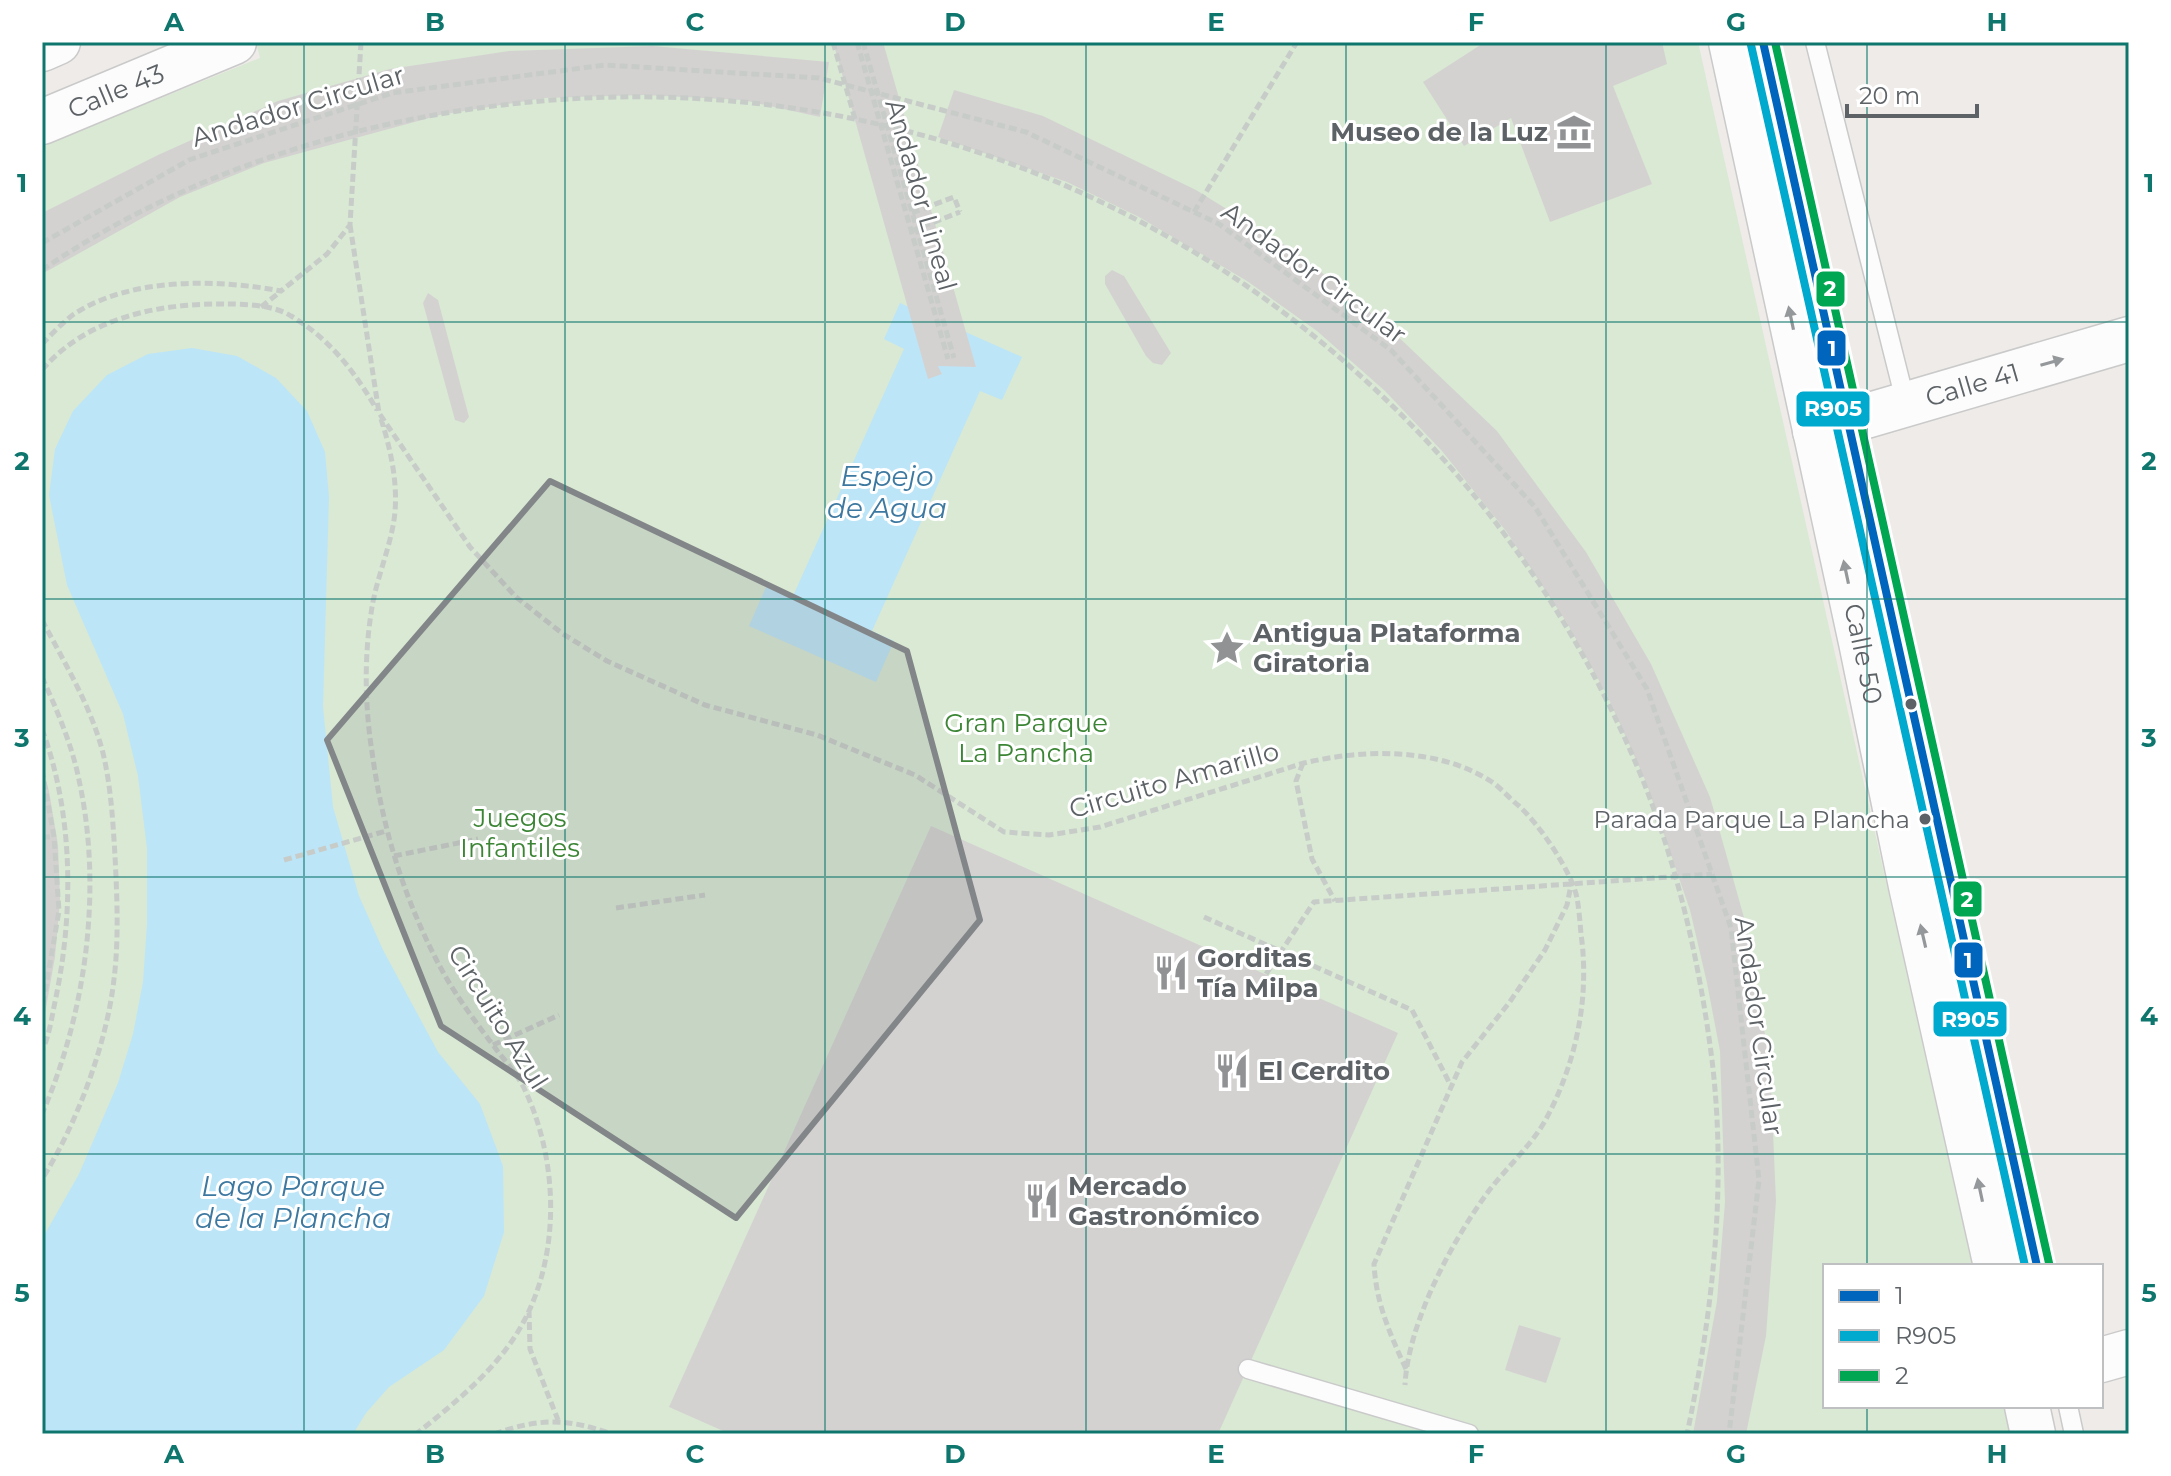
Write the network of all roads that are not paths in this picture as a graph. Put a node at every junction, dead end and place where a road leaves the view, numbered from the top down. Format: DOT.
graph roads {
  1 [pos="58,42"];
  2 [pos="234,42"];
  3 [pos="1731,42"];
  4 [pos="1763,42"];
  5 [pos="1815,42"];
  6 [pos="42,49"];
  7 [pos="42,122"];
  8 [pos="2129,339"];
  9 [pos="1906,404"];
  10 [pos="1832,426"];
  11 [pos="1996,1264"];
  12 [pos="2037,1264"];
  13 [pos="2129,1352"];
  14 [pos="2103,1359"];
  15 [pos="1248,1369"];
  16 [pos="2027,1408"];
  17 [pos="2068,1408"];
  18 [pos="1469,1434"];
  19 [pos="2033,1434"];
  20 [pos="2074,1434"];
  1 -- 6 [label="main road"];
  2 -- 7 [label="main road, Calle 43"];
  10 -- 3 [label="main road, Calle 50, one-way"];
  4 -- 10 [label="lane"];
  5 -- 9 [label="lane"];
  9 -- 8 [label="main road, Calle 41, one-way"];
  9 -- 10 [label="main road, Calle 41"];
  11 -- 10 [label="main road, Calle 50, one-way"];
  10 -- 12 [label="lane"];
  13 -- 14 [label="main road"];
  15 -- 18 [label="lane"];
  16 -- 19 [label="main road"];
  17 -- 20 [label="lane"];
}
